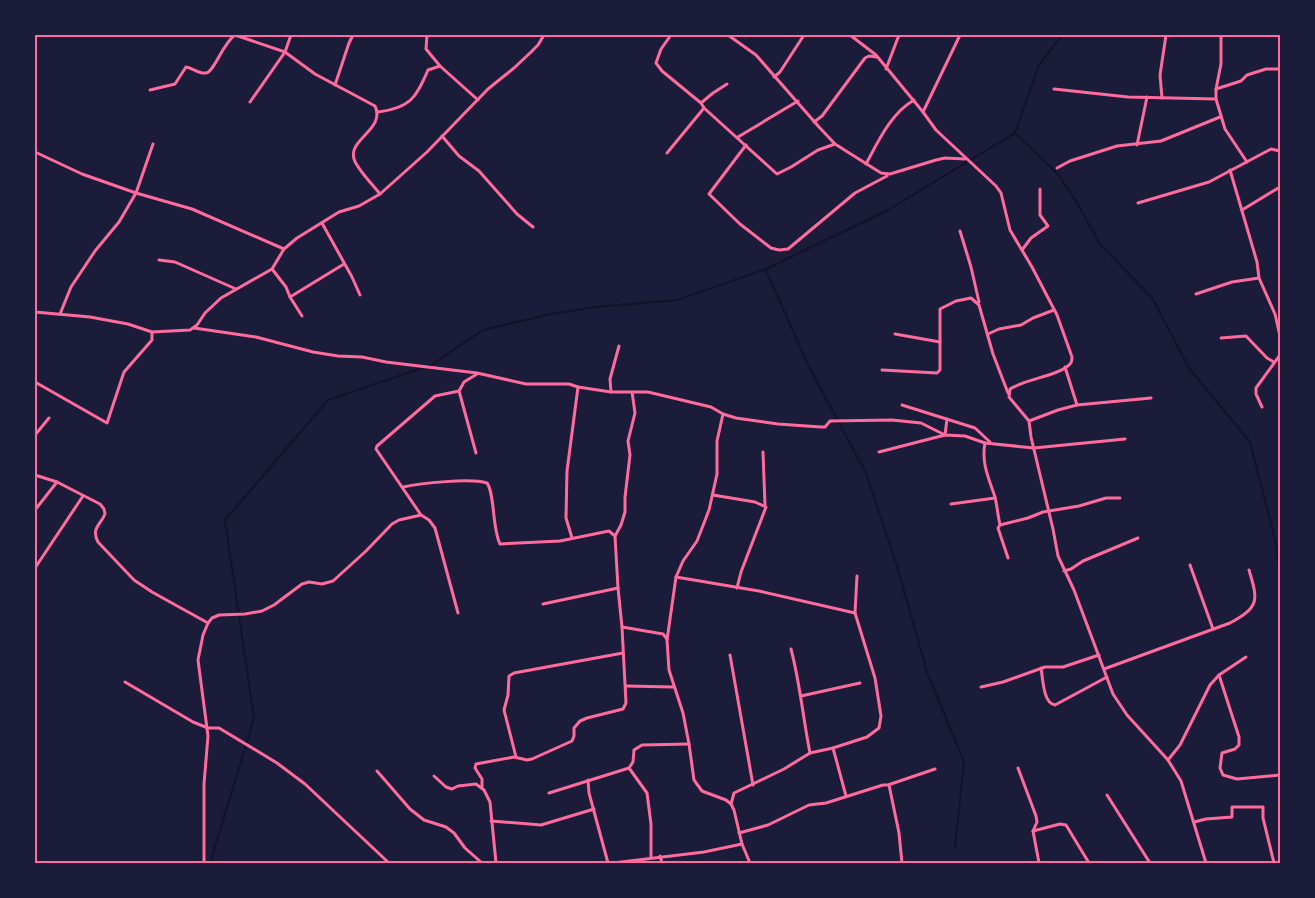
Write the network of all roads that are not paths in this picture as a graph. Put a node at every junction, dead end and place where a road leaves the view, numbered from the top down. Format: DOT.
graph roads {
  1 [pos="291,35"];
  2 [pos="353,35"];
  3 [pos="427,35"];
  4 [pos="544,35"];
  5 [pos="671,35"];
  6 [pos="728,35"];
  7 [pos="804,35"];
  8 [pos="850,35"];
  9 [pos="899,35"];
  10 [pos="960,35"];
  11 [pos="1166,35"];
  12 [pos="1221,35"];
  13 [pos="285,52"];
  14 [pos="878,57"];
  15 [pos="440,66"];
  16 [pos="886,69"];
  17 [pos="1280,69"];
  18 [pos="774,77"];
  19 [pos="727,84"];
  20 [pos="335,85"];
  21 [pos="1054,89"];
  22 [pos="1216,89"];
  23 [pos="150,90"];
  24 [pos="1147,97"];
  25 [pos="1162,98"];
  26 [pos="1216,99"];
  27 [pos="478,100"];
  28 [pos="914,100"];
  29 [pos="798,101"];
  30 [pos="250,102"];
  31 [pos="702,104"];
  32 [pos="704,108"];
  33 [pos="378,112"];
  34 [pos="923,112"];
  35 [pos="1220,117"];
  36 [pos="814,122"];
  37 [pos="442,136"];
  38 [pos="738,137"];
  39 [pos="153,144"];
  40 [pos="835,144"];
  41 [pos="1137,144"];
  42 [pos="746,146"];
  43 [pos="1280,151"];
  44 [pos="35,152"];
  45 [pos="667,153"];
  46 [pos="966,159"];
  47 [pos="1247,162"];
  48 [pos="866,164"];
  49 [pos="1056,168"];
  50 [pos="1230,170"];
  51 [pos="890,174"];
  52 [pos="1280,186"];
  53 [pos="1040,189"];
  54 [pos="136,193"];
  55 [pos="380,194"];
  56 [pos="1138,203"];
  57 [pos="1242,210"];
  58 [pos="322,223"];
  59 [pos="534,227"];
  60 [pos="960,231"];
  61 [pos="284,249"];
  62 [pos="1022,250"];
  63 [pos="159,260"];
  64 [pos="344,264"];
  65 [pos="272,269"];
  66 [pos="1259,278"];
  67 [pos="236,290"];
  68 [pos="1196,294"];
  69 [pos="360,295"];
  70 [pos="290,298"];
  71 [pos="979,305"];
  72 [pos="1054,310"];
  73 [pos="35,312"];
  74 [pos="60,314"];
  75 [pos="302,316"];
  76 [pos="194,328"];
  77 [pos="152,332"];
  78 [pos="895,334"];
  79 [pos="988,334"];
  80 [pos="1280,336"];
  81 [pos="1221,338"];
  82 [pos="940,342"];
  83 [pos="619,346"];
  84 [pos="1280,355"];
  85 [pos="1274,362"];
  86 [pos="1065,367"];
  87 [pos="882,370"];
  88 [pos="477,374"];
  89 [pos="35,382"];
  90 [pos="578,387"];
  91 [pos="459,391"];
  92 [pos="611,392"];
  93 [pos="632,392"];
  94 [pos="1009,393"];
  95 [pos="1151,398"];
  96 [pos="902,405"];
  97 [pos="1077,406"];
  98 [pos="1262,407"];
  99 [pos="723,414"];
  100 [pos="49,418"];
  101 [pos="947,419"];
  102 [pos="1029,421"];
  103 [pos="35,435"];
  104 [pos="945,436"];
  105 [pos="1125,439"];
  106 [pos="990,442"];
  107 [pos="985,443"];
  108 [pos="1034,448"];
  109 [pos="763,452"];
  110 [pos="879,452"];
  111 [pos="476,453"];
  112 [pos="35,475"];
  113 [pos="57,482"];
  114 [pos="403,487"];
  115 [pos="713,495"];
  116 [pos="83,496"];
  117 [pos="995,498"];
  118 [pos="1120,498"];
  119 [pos="950,504"];
  120 [pos="765,506"];
  121 [pos="35,510"];
  122 [pos="1049,512"];
  123 [pos="421,515"];
  124 [pos="1000,525"];
  125 [pos="615,536"];
  126 [pos="572,538"];
  127 [pos="1138,538"];
  128 [pos="1008,558"];
  129 [pos="1190,565"];
  130 [pos="35,568"];
  131 [pos="1064,570"];
  132 [pos="1249,570"];
  133 [pos="857,576"];
  134 [pos="676,577"];
  135 [pos="618,588"];
  136 [pos="737,588"];
  137 [pos="543,604"];
  138 [pos="458,613"];
  139 [pos="855,613"];
  140 [pos="208,623"];
  141 [pos="622,627"];
  142 [pos="1212,629"];
  143 [pos="667,640"];
  144 [pos="791,649"];
  145 [pos="623,653"];
  146 [pos="730,654"];
  147 [pos="1099,654"];
  148 [pos="1246,657"];
  149 [pos="1041,668"];
  150 [pos="1104,669"];
  151 [pos="1218,676"];
  152 [pos="1107,677"];
  153 [pos="125,682"];
  154 [pos="860,683"];
  155 [pos="626,686"];
  156 [pos="981,686"];
  157 [pos="673,687"];
  158 [pos="801,696"];
  159 [pos="208,728"];
  160 [pos="690,744"];
  161 [pos="833,748"];
  162 [pos="810,753"];
  163 [pos="516,757"];
  164 [pos="1168,760"];
  165 [pos="629,768"];
  166 [pos="1018,768"];
  167 [pos="935,769"];
  168 [pos="377,771"];
  169 [pos="1280,775"];
  170 [pos="434,776"];
  171 [pos="588,780"];
  172 [pos="753,785"];
  173 [pos="888,785"];
  174 [pos="482,788"];
  175 [pos="549,793"];
  176 [pos="1107,795"];
  177 [pos="846,796"];
  178 [pos="730,804"];
  179 [pos="594,809"];
  180 [pos="491,821"];
  181 [pos="1194,822"];
  182 [pos="1033,831"];
  183 [pos="739,833"];
  184 [pos="742,844"];
  185 [pos="660,856"];
  186 [pos="651,857"];
  187 [pos="204,863"];
  188 [pos="389,863"];
  189 [pos="482,863"];
  190 [pos="496,863"];
  191 [pos="608,863"];
  192 [pos="613,863"];
  193 [pos="662,863"];
  194 [pos="750,863"];
  195 [pos="902,863"];
  196 [pos="1039,863"];
  197 [pos="1089,863"];
  198 [pos="1150,863"];
  199 [pos="1206,863"];
  200 [pos="1274,863"];
  1 -- 13 [label="street"];
  2 -- 20 [label="street"];
  3 -- 15 [label="street"];
  4 -- 27 [label="street"];
  5 -- 31 [label="street"];
  6 -- 18 [label="street"];
  7 -- 18 [label="street"];
  8 -- 14 [label="street"];
  9 -- 16 [label="street"];
  10 -- 34 [label="street"];
  11 -- 25 [label="street"];
  12 -- 22 [label="street"];
  13 -- 20 [label="street"];
  13 -- 23 [label="street"];
  13 -- 30 [label="street"];
  14 -- 16 [label="street"];
  14 -- 36 [label="street"];
  15 -- 27 [label="street"];
  15 -- 33 [label="street"];
  16 -- 28 [label="street"];
  17 -- 22 [label="street"];
  18 -- 29 [label="street"];
  19 -- 31 [label="street"];
  20 -- 33 [label="street"];
  21 -- 24 [label="street"];
  22 -- 26 [label="street"];
  24 -- 25 [label="street"];
  24 -- 41 [label="street"];
  25 -- 26 [label="street"];
  26 -- 35 [label="street"];
  27 -- 37 [label="street"];
  28 -- 34 [label="street"];
  28 -- 48 [label="street"];
  29 -- 36 [label="street"];
  29 -- 38 [label="street"];
  31 -- 32 [label="street"];
  32 -- 38 [label="street"];
  32 -- 45 [label="street"];
  33 -- 55 [label="street"];
  34 -- 46 [label="street"];
  35 -- 41 [label="street"];
  35 -- 47 [label="street"];
  36 -- 40 [label="street"];
  37 -- 55 [label="street"];
  37 -- 59 [label="street"];
  38 -- 42 [label="street"];
  39 -- 54 [label="street"];
  40 -- 42 [label="street"];
  40 -- 48 [label="street"];
  41 -- 49 [label="street"];
  42 -- 51 [label="street"];
  43 -- 47 [label="street"];
  44 -- 54 [label="street"];
  46 -- 51 [label="street"];
  46 -- 62 [label="street"];
  47 -- 50 [label="street"];
  48 -- 51 [label="street"];
  50 -- 56 [label="street"];
  50 -- 57 [label="street"];
  52 -- 57 [label="street"];
  53 -- 62 [label="street"];
  54 -- 61 [label="street"];
  54 -- 74 [label="street"];
  55 -- 58 [label="street"];
  57 -- 66 [label="street"];
  58 -- 61 [label="street"];
  58 -- 64 [label="street"];
  60 -- 71 [label="street"];
  61 -- 65 [label="street"];
  62 -- 72 [label="street"];
  63 -- 67 [label="street"];
  64 -- 69 [label="street"];
  64 -- 70 [label="street"];
  65 -- 67 [label="street"];
  65 -- 70 [label="street"];
  66 -- 68 [label="street"];
  66 -- 80 [label="street"];
  67 -- 76 [label="street"];
  70 -- 75 [label="street"];
  71 -- 79 [label="street"];
  71 -- 82 [label="street"];
  72 -- 79 [label="street"];
  72 -- 86 [label="street"];
  73 -- 74 [label="street"];
  74 -- 77 [label="street"];
  76 -- 77 [label="street"];
  76 -- 88 [label="street"];
  77 -- 89 [label="street"];
  78 -- 82 [label="street"];
  79 -- 94 [label="street"];
  81 -- 85 [label="street"];
  82 -- 87 [label="street"];
  83 -- 92 [label="street"];
  84 -- 85 [label="street"];
  85 -- 98 [label="street"];
  86 -- 94 [label="street"];
  86 -- 97 [label="street"];
  88 -- 90 [label="street"];
  88 -- 91 [label="street"];
  90 -- 92 [label="street"];
  90 -- 126 [label="street"];
  91 -- 111 [label="street"];
  91 -- 114 [label="street"];
  92 -- 93 [label="street"];
  93 -- 99 [label="street"];
  93 -- 125 [label="street"];
  94 -- 102 [label="street"];
  95 -- 97 [label="street"];
  96 -- 101 [label="street"];
  97 -- 102 [label="street"];
  99 -- 104 [label="street"];
  99 -- 115 [label="street"];
  100 -- 103 [label="street"];
  101 -- 104 [label="street"];
  101 -- 106 [label="street"];
  102 -- 108 [label="street"];
  104 -- 107 [label="street"];
  104 -- 110 [label="street"];
  105 -- 108 [label="street"];
  106 -- 107 [label="street"];
  106 -- 108 [label="street"];
  107 -- 117 [label="street"];
  108 -- 122 [label="street"];
  109 -- 120 [label="street"];
  112 -- 113 [label="street"];
  113 -- 116 [label="street"];
  113 -- 121 [label="street"];
  114 -- 123 [label="street"];
  114 -- 126 [label="street"];
  115 -- 120 [label="street"];
  115 -- 134 [label="street"];
  116 -- 130 [label="street"];
  116 -- 140 [label="street"];
  117 -- 119 [label="street"];
  117 -- 124 [label="street"];
  118 -- 122 [label="street"];
  120 -- 136 [label="street"];
  122 -- 124 [label="street"];
  122 -- 131 [label="street"];
  123 -- 138 [label="street"];
  123 -- 140 [label="street"];
  124 -- 128 [label="street"];
  125 -- 126 [label="street"];
  125 -- 135 [label="street"];
  127 -- 131 [label="street"];
  129 -- 142 [label="street"];
  131 -- 147 [label="street"];
  132 -- 142 [label="street"];
  133 -- 139 [label="street"];
  134 -- 136 [label="street"];
  134 -- 143 [label="street"];
  135 -- 137 [label="street"];
  135 -- 141 [label="street"];
  136 -- 139 [label="street"];
  139 -- 161 [label="street"];
  140 -- 159 [label="street"];
  141 -- 143 [label="street"];
  141 -- 145 [label="street"];
  142 -- 150 [label="street"];
  143 -- 157 [label="street"];
  144 -- 158 [label="street"];
  145 -- 155 [label="street"];
  145 -- 163 [label="street"];
  146 -- 172 [label="street"];
  147 -- 149 [label="street"];
  147 -- 150 [label="street"];
  148 -- 151 [label="street"];
  149 -- 152 [label="street"];
  149 -- 156 [label="street"];
  150 -- 152 [label="street"];
  151 -- 164 [label="street"];
  151 -- 169 [label="street"];
  152 -- 164 [label="street"];
  153 -- 159 [label="street"];
  154 -- 158 [label="street"];
  155 -- 157 [label="street"];
  155 -- 163 [label="street"];
  157 -- 160 [label="street"];
  158 -- 162 [label="street"];
  159 -- 187 [label="street"];
  159 -- 188 [label="street"];
  160 -- 165 [label="street"];
  160 -- 178 [label="street"];
  161 -- 162 [label="street"];
  161 -- 177 [label="street"];
  162 -- 172 [label="street"];
  163 -- 174 [label="street"];
  164 -- 181 [label="street"];
  165 -- 171 [label="street"];
  165 -- 186 [label="street"];
  166 -- 182 [label="street"];
  167 -- 173 [label="street"];
  168 -- 189 [label="street"];
  170 -- 174 [label="street"];
  171 -- 175 [label="street"];
  171 -- 179 [label="street"];
  172 -- 178 [label="street"];
  173 -- 177 [label="street"];
  173 -- 195 [label="street"];
  174 -- 180 [label="street"];
  176 -- 198 [label="street"];
  177 -- 183 [label="street"];
  178 -- 183 [label="street"];
  179 -- 180 [label="street"];
  179 -- 191 [label="street"];
  180 -- 190 [label="street"];
  181 -- 199 [label="street"];
  181 -- 200 [label="street"];
  182 -- 196 [label="street"];
  182 -- 197 [label="street"];
  183 -- 184 [label="street"];
  184 -- 185 [label="street"];
  184 -- 194 [label="street"];
  185 -- 186 [label="street"];
  185 -- 193 [label="street"];
  186 -- 192 [label="street"];
}
